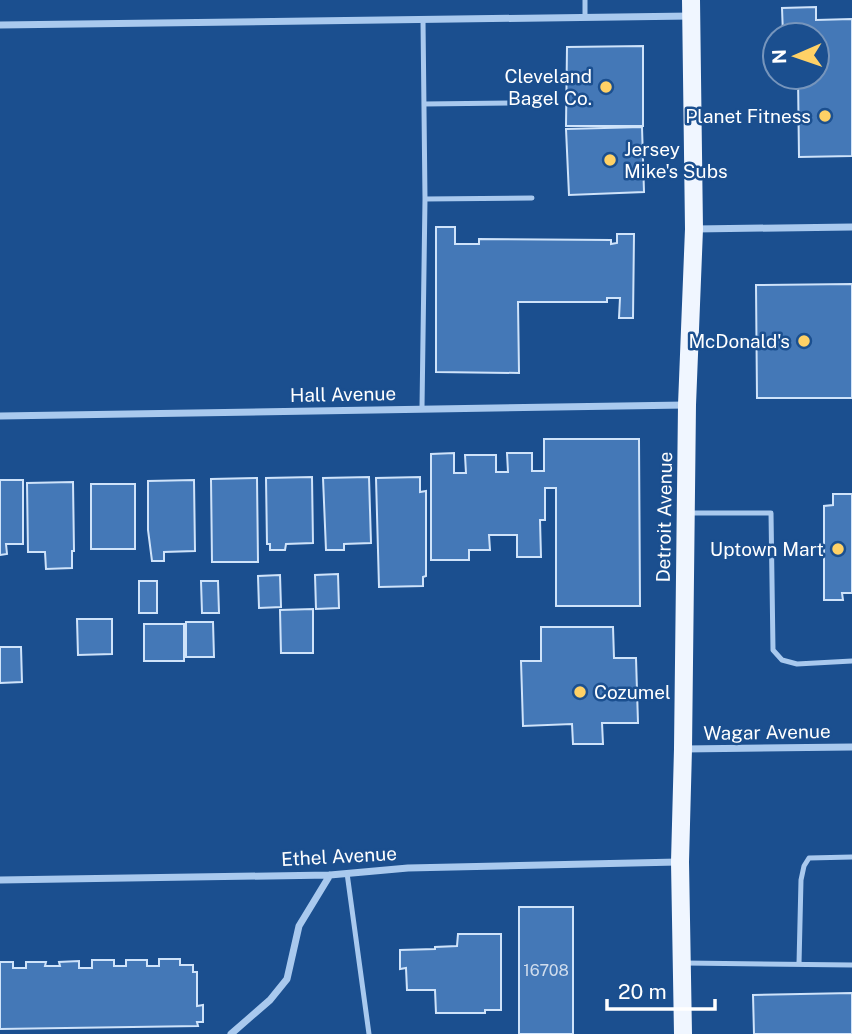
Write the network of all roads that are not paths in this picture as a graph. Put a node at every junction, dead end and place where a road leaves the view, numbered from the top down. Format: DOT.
graph roads {
  1 [pos="585,0"];
  2 [pos="691,8"];
  3 [pos="585,17"];
  4 [pos="423,20"];
  5 [pos="0,25"];
  6 [pos="522,103"];
  7 [pos="424,104"];
  8 [pos="532,198"];
  9 [pos="425,199"];
  10 [pos="852,228"];
  11 [pos="694,229"];
  12 [pos="687,405"];
  13 [pos="422,408"];
  14 [pos="0,416"];
  15 [pos="686,513"];
  16 [pos="852,661"];
  17 [pos="852,747"];
  18 [pos="683,749"];
  19 [pos="852,857"];
  20 [pos="680,862"];
  21 [pos="347,873"];
  22 [pos="330,875"];
  23 [pos="0,880"];
  24 [pos="682,963"];
  25 [pos="799,964"];
  26 [pos="852,965"];
  27 [pos="231,1034"];
  28 [pos="369,1034"];
  29 [pos="682,1034"];
  1 -- 3 [label="lane"];
  2 -- 3 [label="street"];
  2 -- 11 [label="main road, Detroit Avenue"];
  3 -- 4 [label="street"];
  4 -- 5 [label="street"];
  4 -- 7 [label="lane"];
  6 -- 7 [label="lane"];
  7 -- 9 [label="lane"];
  8 -- 9 [label="lane"];
  9 -- 13 [label="lane"];
  10 -- 11 [label="street"];
  11 -- 12 [label="main road, Detroit Avenue"];
  12 -- 13 [label="street, Hall Avenue"];
  12 -- 15 [label="main road, Detroit Avenue"];
  13 -- 14 [label="street, Hall Avenue"];
  15 -- 16 [label="lane"];
  15 -- 18 [label="main road, Detroit Avenue"];
  17 -- 18 [label="street, Wagar Avenue"];
  18 -- 20 [label="main road, Detroit Avenue"];
  19 -- 25 [label="lane"];
  20 -- 21 [label="street, Ethel Avenue"];
  20 -- 24 [label="main road, Detroit Avenue"];
  21 -- 22 [label="street, Ethel Avenue"];
  21 -- 28 [label="lane"];
  22 -- 23 [label="street, Ethel Avenue"];
  22 -- 27 [label="street"];
  24 -- 25 [label="lane"];
  24 -- 29 [label="main road, Detroit Avenue"];
  25 -- 26 [label="lane"];
}
